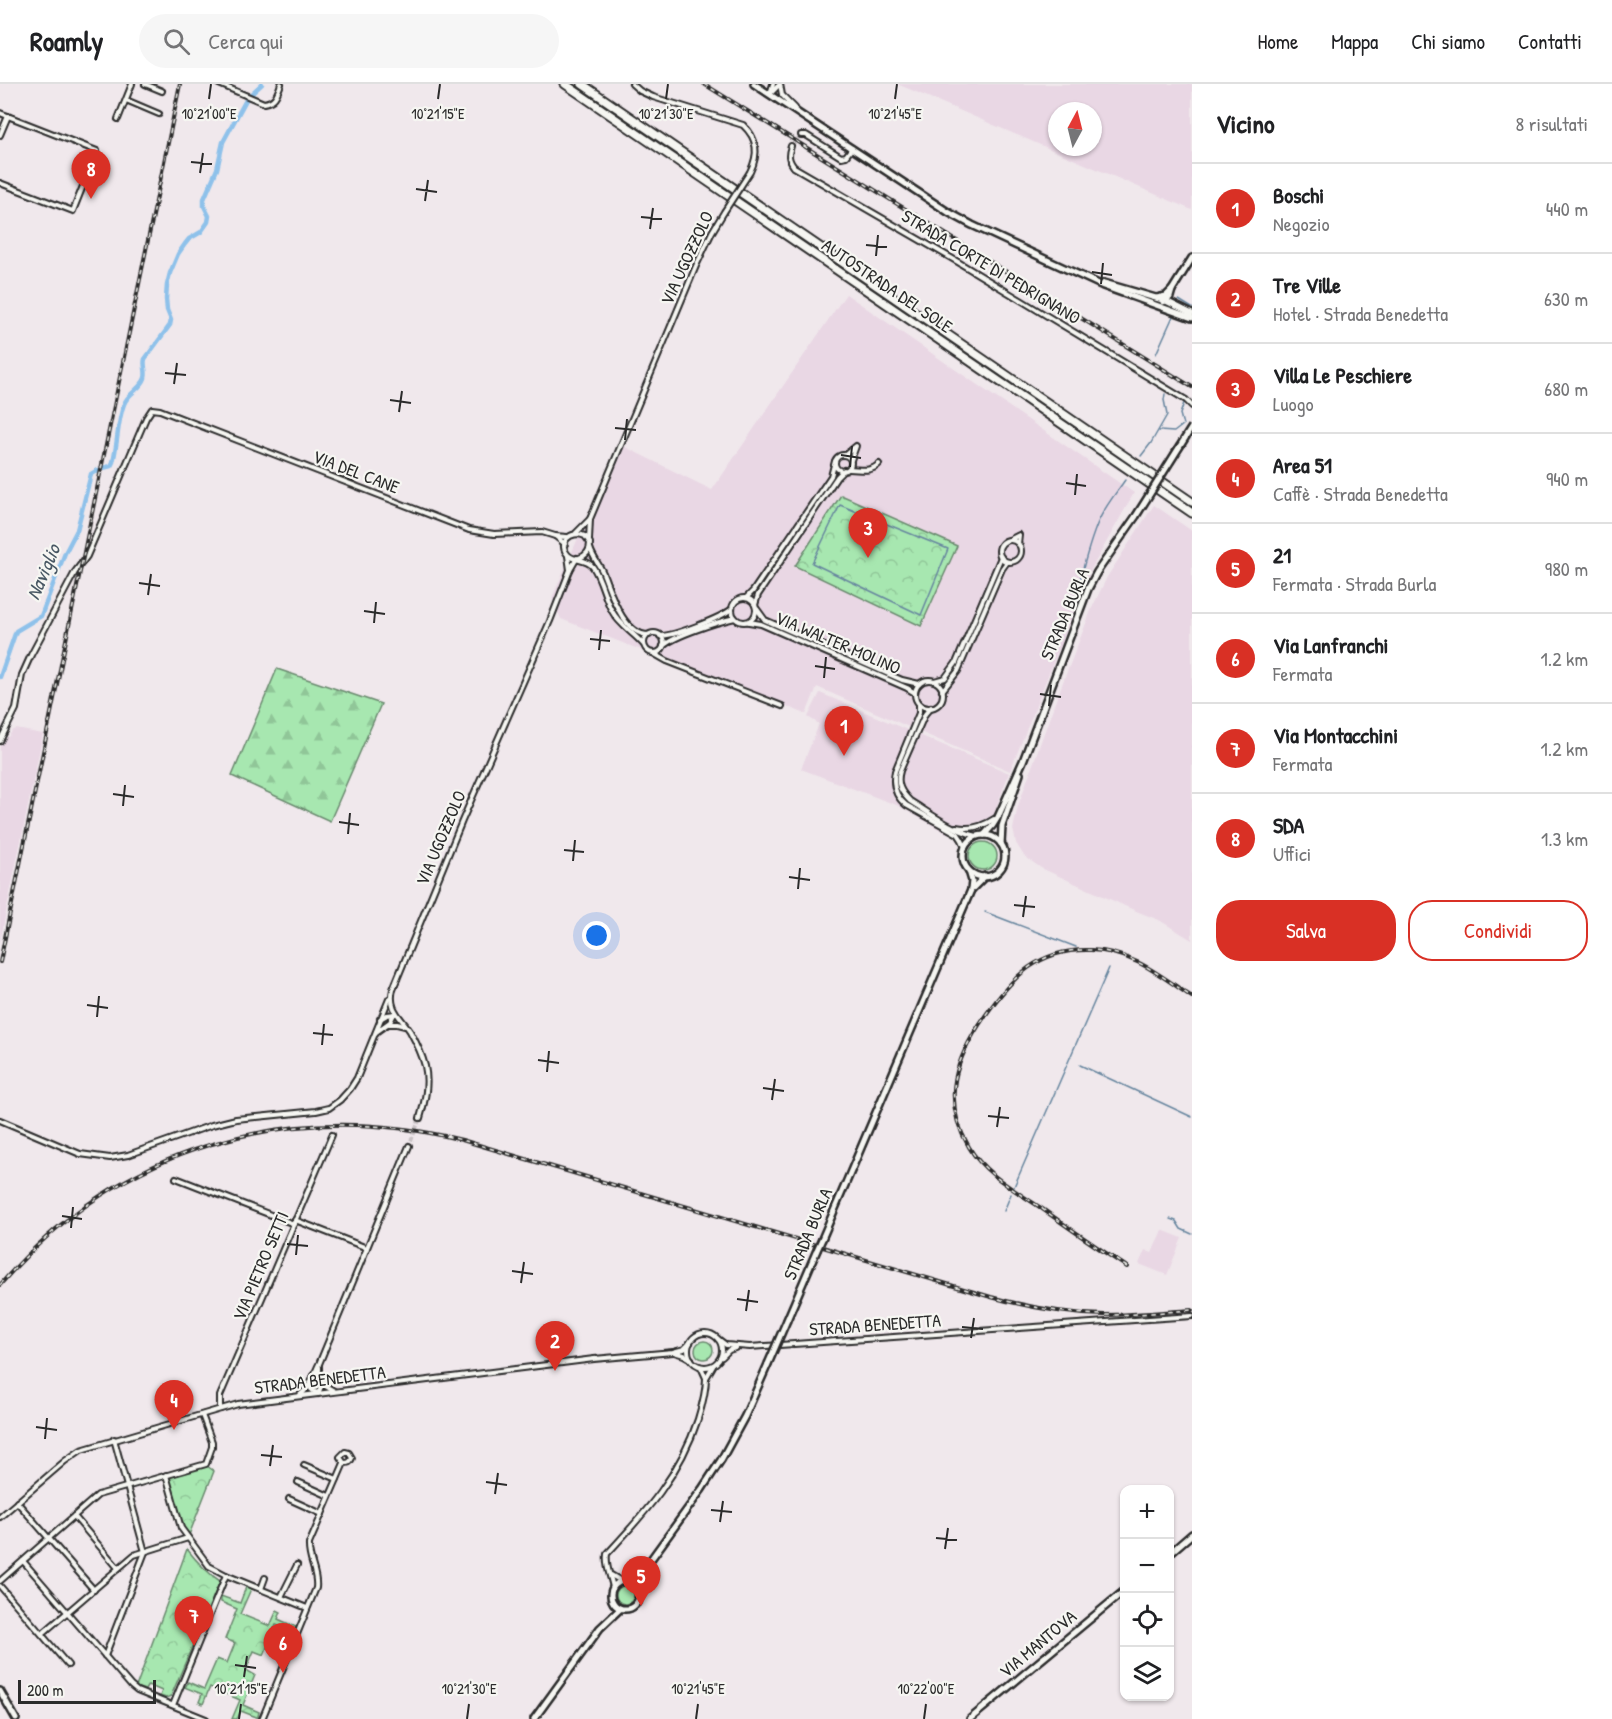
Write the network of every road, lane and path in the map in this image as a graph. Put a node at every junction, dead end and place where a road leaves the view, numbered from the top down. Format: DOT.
graph roads {
  1 [pos="132,84"];
  2 [pos="145,84"];
  3 [pos="219,84"];
  4 [pos="281,84"];
  5 [pos="565,84"];
  6 [pos="582,84"];
  7 [pos="632,84"];
  8 [pos="754,84"];
  9 [pos="773,84"];
  10 [pos="780,84"];
  11 [pos="162,91"];
  12 [pos="770,94"];
  13 [pos="126,100"];
  14 [pos="0,113"];
  15 [pos="159,114"];
  16 [pos="802,115"];
  17 [pos="8,116"];
  18 [pos="118,119"];
  19 [pos="0,135"];
  20 [pos="801,135"];
  21 [pos="791,146"];
  22 [pos="852,148"];
  23 [pos="0,183"];
  24 [pos="1192,258"];
  25 [pos="1091,279"];
  26 [pos="1173,290"];
  27 [pos="1123,292"];
  28 [pos="1166,299"];
  29 [pos="1177,306"];
  30 [pos="1170,309"];
  31 [pos="1192,316"];
  32 [pos="1192,406"];
  33 [pos="1192,427"];
  34 [pos="845,455"];
  35 [pos="836,461"];
  36 [pos="851,462"];
  37 [pos="879,464"];
  38 [pos="858,469"];
  39 [pos="846,470"];
  40 [pos="1192,502"];
  41 [pos="1192,513"];
  42 [pos="590,519"];
  43 [pos="576,533"];
  44 [pos="555,536"];
  45 [pos="568,537"];
  46 [pos="589,540"];
  47 [pos="565,544"];
  48 [pos="590,546"];
  49 [pos="568,555"];
  50 [pos="1001,557"];
  51 [pos="578,558"];
  52 [pos="1007,561"];
  53 [pos="570,570"];
  54 [pos="746,598"];
  55 [pos="756,607"];
  56 [pos="732,609"];
  57 [pos="735,618"];
  58 [pos="749,622"];
  59 [pos="649,634"];
  60 [pos="660,636"];
  61 [pos="644,645"];
  62 [pos="662,647"];
  63 [pos="653,653"];
  64 [pos="667,661"];
  65 [pos="934,681"];
  66 [pos="919,684"];
  67 [pos="942,691"];
  68 [pos="915,693"];
  69 [pos="919,704"];
  70 [pos="782,706"];
  71 [pos="931,707"];
  72 [pos="0,741"];
  73 [pos="1023,761"];
  74 [pos="998,817"];
  75 [pos="946,823"];
  76 [pos="984,835"];
  77 [pos="976,836"];
  78 [pos="1000,843"];
  79 [pos="964,847"];
  80 [pos="969,871"];
  81 [pos="985,876"];
  82 [pos="971,890"];
  83 [pos="393,991"];
  84 [pos="396,1013"];
  85 [pos="379,1022"];
  86 [pos="386,1024"];
  87 [pos="408,1029"];
  88 [pos="374,1035"];
  89 [pos="420,1118"];
  90 [pos="0,1120"];
  91 [pos="332,1135"];
  92 [pos="409,1146"];
  93 [pos="176,1178"];
  94 [pos="295,1222"];
  95 [pos="367,1248"];
  96 [pos="1192,1316"];
  97 [pos="718,1339"];
  98 [pos="690,1343"];
  99 [pos="739,1347"];
  100 [pos="673,1352"];
  101 [pos="721,1357"];
  102 [pos="691,1359"];
  103 [pos="319,1364"];
  104 [pos="713,1366"];
  105 [pos="701,1367"];
  106 [pos="706,1378"];
  107 [pos="310,1382"];
  108 [pos="322,1384"];
  109 [pos="337,1392"];
  110 [pos="318,1395"];
  111 [pos="297,1397"];
  112 [pos="220,1409"];
  113 [pos="202,1415"];
  114 [pos="114,1440"];
  115 [pos="344,1463"];
  116 [pos="304,1466"];
  117 [pos="166,1475"];
  118 [pos="337,1479"];
  119 [pos="298,1482"];
  120 [pos="127,1486"];
  121 [pos="329,1496"];
  122 [pos="290,1499"];
  123 [pos="17,1502"];
  124 [pos="322,1514"];
  125 [pos="74,1516"];
  126 [pos="0,1517"];
  127 [pos="1192,1534"];
  128 [pos="49,1538"];
  129 [pos="188,1538"];
  130 [pos="1174,1550"];
  131 [pos="146,1552"];
  132 [pos="23,1561"];
  133 [pos="297,1564"];
  134 [pos="118,1568"];
  135 [pos="641,1573"];
  136 [pos="226,1575"];
  137 [pos="610,1575"];
  138 [pos="265,1578"];
  139 [pos="0,1581"];
  140 [pos="625,1582"];
  141 [pos="0,1586"];
  142 [pos="613,1588"];
  143 [pos="261,1589"];
  144 [pos="637,1589"];
  145 [pos="94,1590"];
  146 [pos="1123,1593"];
  147 [pos="281,1598"];
  148 [pos="612,1600"];
  149 [pos="308,1608"];
  150 [pos="620,1608"];
  151 [pos="68,1612"];
  152 [pos="608,1619"];
  153 [pos="42,1634"];
  154 [pos="105,1657"];
  155 [pos="68,1665"];
  156 [pos="0,1691"];
  157 [pos="173,1705"];
  158 [pos="16,1719"];
  159 [pos="206,1719"];
  160 [pos="262,1719"];
  161 [pos="534,1719"];
  162 [pos="970,1719"];
  1 -- 13 [label="street"];
  2 -- 11 [label="street"];
  3 -- 4 [label="street"];
  5 -- 41 [label="highway, AUTOSTRADA DEL SOLE"];
  6 -- 40 [label="highway, AUTOSTRADA DEL SOLE"];
  7 -- 42 [label="street, VIA UGOZZOLO, bridge"];
  8 -- 12 [label="main road"];
  9 -- 12 [label="street"];
  10 -- 12 [label="street"];
  10 -- 16 [label="street"];
  12 -- 16 [label="main road"];
  13 -- 15 [label="street"];
  13 -- 18 [label="street"];
  14 -- 17 [label="street"];
  16 -- 22 [label="main road"];
  17 -- 19 [label="street"];
  17 -- 23 [label="street"];
  20 -- 22 [label="street"];
  21 -- 32 [label="street, STRADA CORTE DI PEDRIGNANO"];
  22 -- 25 [label="main road"];
  24 -- 26 [label="main road"];
  25 -- 27 [label="main road"];
  25 -- 28 [label="main road"];
  26 -- 28 [label="main road"];
  26 -- 29 [label="main road"];
  27 -- 28 [label="main road"];
  27 -- 30 [label="main road"];
  28 -- 29 [label="main road"];
  28 -- 30 [label="main road"];
  29 -- 31 [label="main road"];
  30 -- 31 [label="main road"];
  33 -- 73 [label="main road, STRADA BURLA, bridge"];
  34 -- 35 [label="street"];
  34 -- 36 [label="street"];
  34 -- 36 [label="street"];
  35 -- 39 [label="street"];
  35 -- 54 [label="street"];
  36 -- 38 [label="street"];
  36 -- 39 [label="street"];
  37 -- 38 [label="street"];
  38 -- 39 [label="street"];
  39 -- 55 [label="street"];
  42 -- 43 [label="street, VIA UGOZZOLO"];
  42 -- 46 [label="street, VIA UGOZZOLO"];
  43 -- 45 [label="street, VIA UGOZZOLO"];
  43 -- 46 [label="street"];
  44 -- 45 [label="street, VIA DEL CANE"];
  44 -- 47 [label="street"];
  44 -- 72 [label="street, VIA DEL CANE"];
  45 -- 47 [label="street"];
  46 -- 48 [label="street, VIA UGOZZOLO"];
  47 -- 49 [label="street, VIA UGOZZOLO"];
  48 -- 51 [label="street, VIA UGOZZOLO"];
  48 -- 59 [label="street"];
  49 -- 51 [label="street"];
  49 -- 53 [label="street, VIA UGOZZOLO"];
  50 -- 52 [label="street"];
  50 -- 52 [label="street"];
  50 -- 65 [label="street"];
  51 -- 53 [label="street, VIA UGOZZOLO"];
  51 -- 61 [label="street"];
  52 -- 67 [label="street"];
  53 -- 83 [label="street, VIA UGOZZOLO"];
  54 -- 55 [label="street, VIA WALTER MOLINO"];
  54 -- 56 [label="street"];
  55 -- 58 [label="street, VIA WALTER MOLINO"];
  55 -- 66 [label="street, VIA WALTER MOLINO"];
  56 -- 57 [label="street"];
  56 -- 60 [label="street"];
  57 -- 58 [label="street, VIA WALTER MOLINO"];
  57 -- 62 [label="street"];
  58 -- 68 [label="street, VIA WALTER MOLINO"];
  59 -- 60 [label="street"];
  59 -- 61 [label="street"];
  60 -- 62 [label="street"];
  61 -- 63 [label="street"];
  62 -- 63 [label="street"];
  62 -- 64 [label="street"];
  63 -- 64 [label="street"];
  64 -- 70 [label="street"];
  65 -- 66 [label="street"];
  65 -- 67 [label="street"];
  66 -- 68 [label="street"];
  67 -- 71 [label="street"];
  68 -- 69 [label="street"];
  69 -- 71 [label="street"];
  69 -- 79 [label="street"];
  71 -- 75 [label="street"];
  73 -- 74 [label="main road, STRADA BURLA"];
  73 -- 78 [label="main road, STRADA BURLA"];
  74 -- 75 [label="street"];
  74 -- 76 [label="main road, STRADA BURLA"];
  75 -- 77 [label="street"];
  76 -- 77 [label="main road"];
  76 -- 78 [label="main road"];
  77 -- 79 [label="main road"];
  78 -- 81 [label="main road, STRADA BURLA"];
  79 -- 80 [label="main road, STRADA BURLA"];
  80 -- 81 [label="main road"];
  80 -- 82 [label="main road, STRADA BURLA"];
  81 -- 82 [label="main road, STRADA BURLA"];
  82 -- 135 [label="main road, STRADA BURLA, bridge"];
  83 -- 84 [label="street, VIA UGOZZOLO"];
  83 -- 85 [label="street"];
  84 -- 85 [label="street"];
  84 -- 86 [label="street"];
  84 -- 87 [label="street"];
  85 -- 88 [label="street"];
  86 -- 87 [label="street"];
  86 -- 88 [label="street"];
  87 -- 89 [label="street"];
  88 -- 90 [label="street"];
  91 -- 94 [label="street, VIA PIETRO SETTI"];
  92 -- 95 [label="street"];
  93 -- 94 [label="street"];
  94 -- 95 [label="street"];
  94 -- 112 [label="street, VIA PIETRO SETTI"];
  95 -- 103 [label="street"];
  96 -- 99 [label="street, STRADA BENEDETTA"];
  97 -- 98 [label="street, STRADA BENEDETTA"];
  97 -- 99 [label="street, STRADA BENEDETTA"];
  97 -- 101 [label="street"];
  98 -- 100 [label="street, STRADA BENEDETTA"];
  98 -- 102 [label="street"];
  99 -- 101 [label="street, STRADA BENEDETTA"];
  100 -- 102 [label="street, STRADA BENEDETTA"];
  100 -- 109 [label="street, STRADA BENEDETTA"];
  101 -- 104 [label="street, STRADA BENEDETTA"];
  102 -- 105 [label="street, STRADA BENEDETTA"];
  103 -- 107 [label="street"];
  103 -- 108 [label="street"];
  104 -- 105 [label="street"];
  104 -- 106 [label="street, STRADA BENEDETTA"];
  105 -- 106 [label="street"];
  106 -- 137 [label="street"];
  107 -- 110 [label="street"];
  107 -- 111 [label="street"];
  108 -- 109 [label="street"];
  108 -- 110 [label="street"];
  109 -- 110 [label="street, STRADA BENEDETTA"];
  110 -- 111 [label="street, STRADA BENEDETTA"];
  111 -- 112 [label="street, STRADA BENEDETTA"];
  112 -- 113 [label="street, STRADA BENEDETTA"];
  113 -- 114 [label="street, STRADA BENEDETTA"];
  113 -- 117 [label="street"];
  114 -- 120 [label="street"];
  114 -- 123 [label="street, STRADA BENEDETTA"];
  115 -- 118 [label="street"];
  116 -- 118 [label="street"];
  117 -- 120 [label="street"];
  117 -- 129 [label="street"];
  118 -- 121 [label="street"];
  119 -- 121 [label="street"];
  120 -- 125 [label="street"];
  120 -- 131 [label="street"];
  121 -- 124 [label="street"];
  122 -- 124 [label="street"];
  123 -- 126 [label="street, STRADA BENEDETTA"];
  123 -- 128 [label="street"];
  124 -- 149 [label="street"];
  125 -- 128 [label="street"];
  125 -- 134 [label="street"];
  127 -- 130 [label="main road"];
  128 -- 132 [label="street"];
  128 -- 145 [label="street"];
  129 -- 131 [label="street"];
  129 -- 136 [label="street"];
  131 -- 134 [label="street"];
  131 -- 154 [label="street"];
  132 -- 139 [label="street"];
  132 -- 151 [label="street"];
  133 -- 147 [label="street"];
  134 -- 145 [label="street"];
  135 -- 140 [label="main road, STRADA BURLA"];
  135 -- 144 [label="main road, STRADA BURLA"];
  136 -- 143 [label="street"];
  136 -- 157 [label="street"];
  137 -- 140 [label="street"];
  137 -- 142 [label="street"];
  138 -- 143 [label="street"];
  140 -- 142 [label="main road, STRADA BURLA"];
  140 -- 144 [label="main road"];
  141 -- 153 [label="street"];
  142 -- 148 [label="main road, STRADA BURLA"];
  143 -- 147 [label="street"];
  144 -- 150 [label="main road, STRADA BURLA"];
  145 -- 151 [label="street"];
  146 -- 162 [label="main road, VIA MANTOVA"];
  147 -- 149 [label="street"];
  148 -- 150 [label="main road"];
  148 -- 152 [label="main road, STRADA BURLA"];
  149 -- 160 [label="street"];
  150 -- 152 [label="main road, STRADA BURLA"];
  151 -- 153 [label="street"];
  151 -- 154 [label="street"];
  152 -- 161 [label="main road, STRADA BURLA"];
  153 -- 155 [label="street"];
  154 -- 157 [label="street"];
  156 -- 158 [label="main road"];
  157 -- 159 [label="street"];
}
